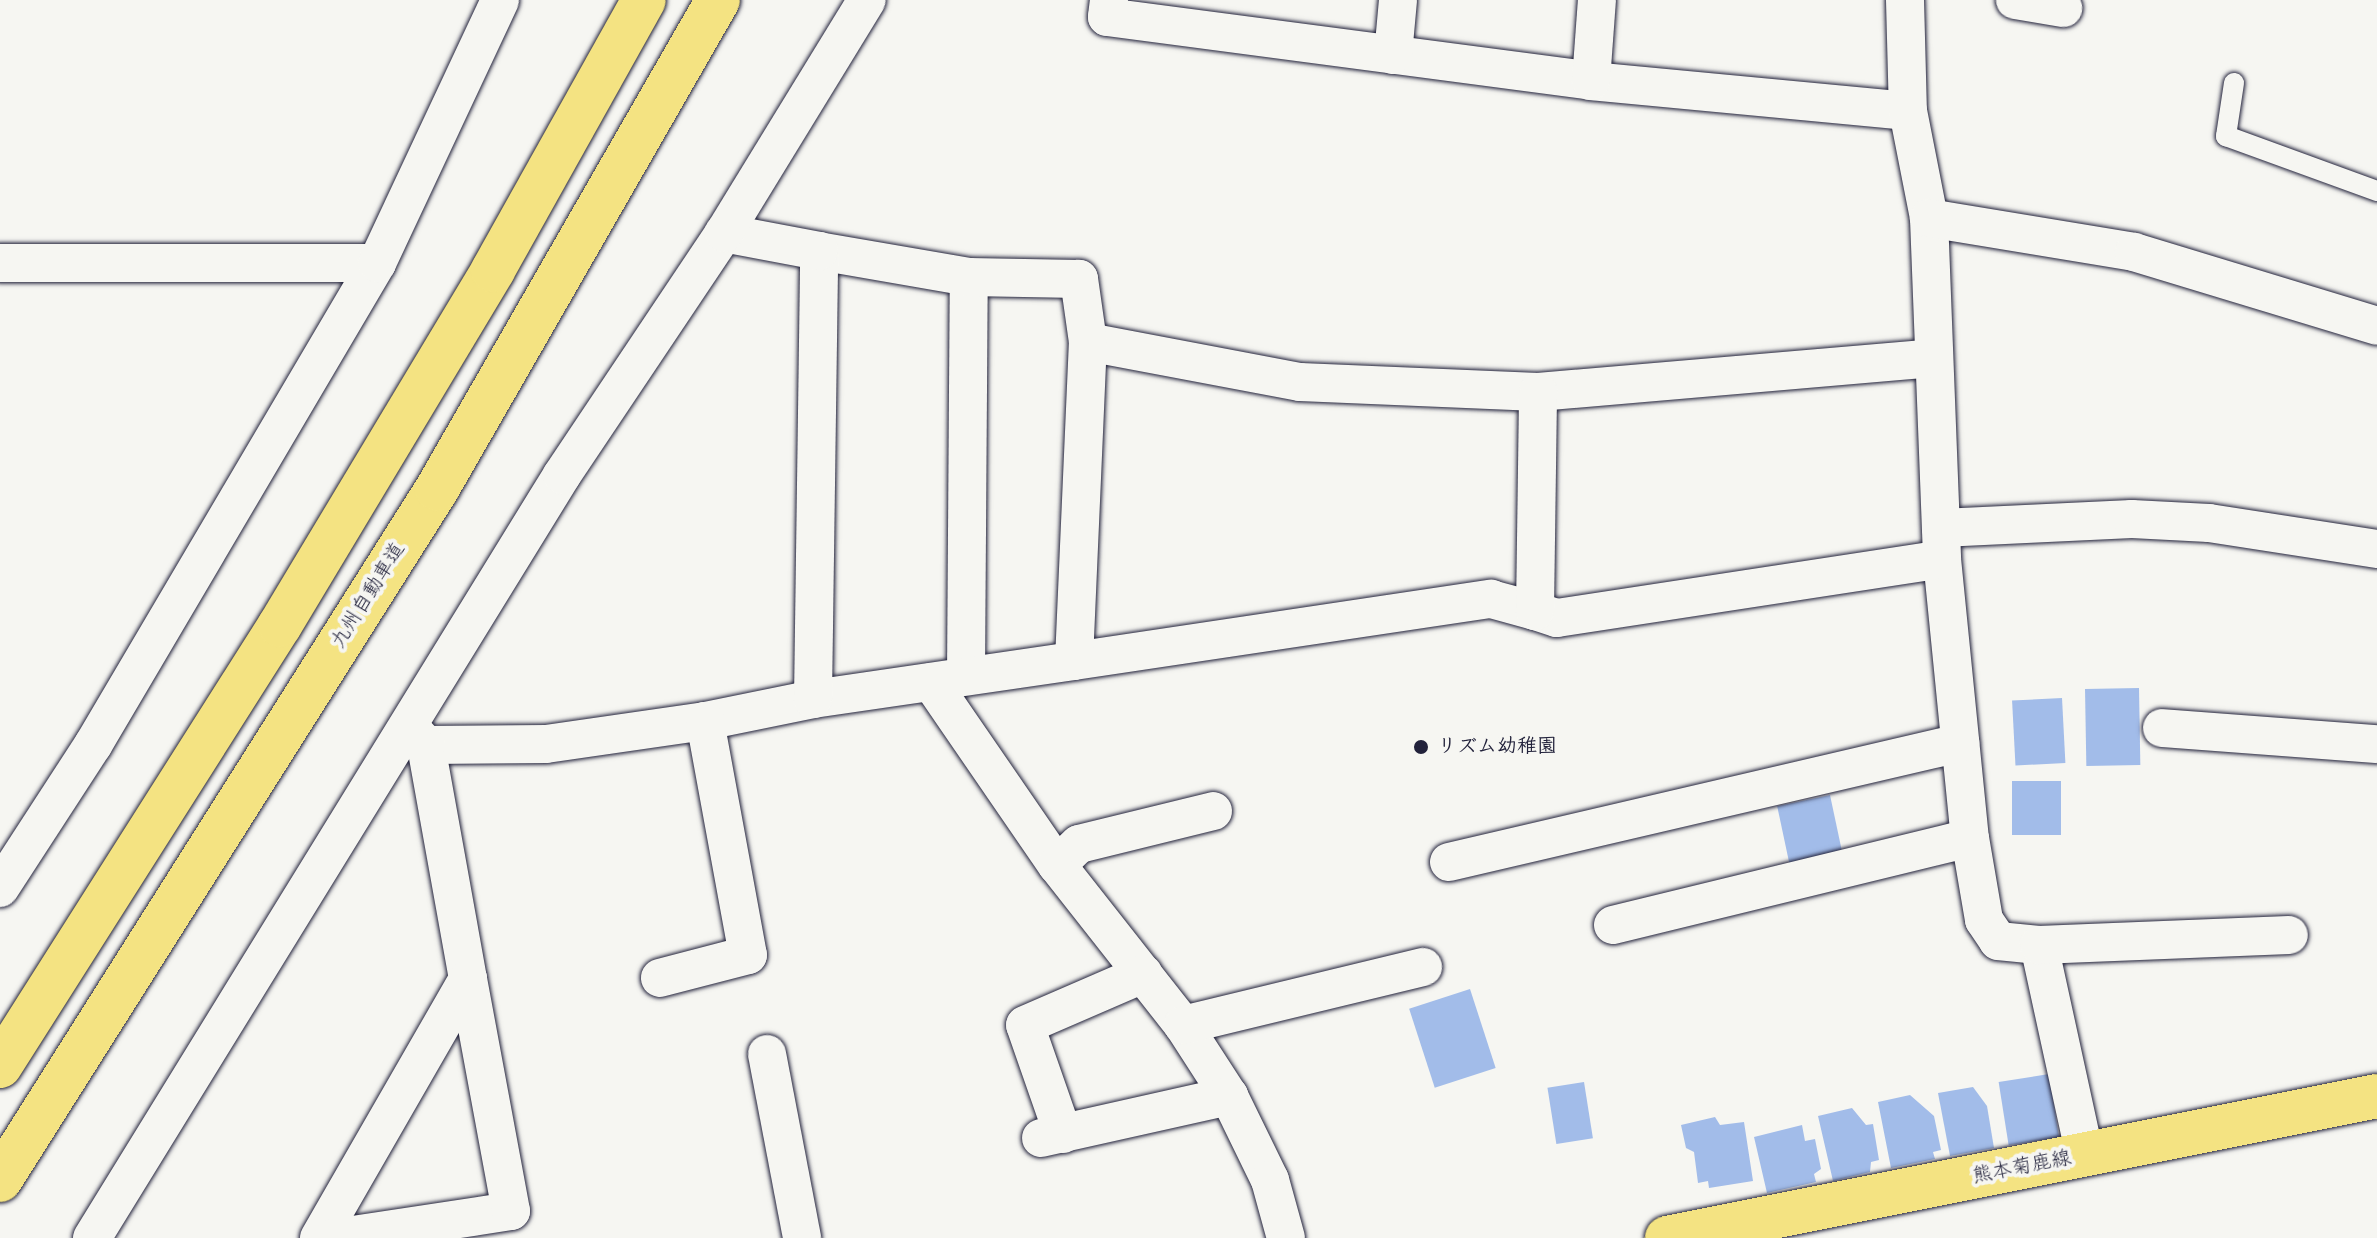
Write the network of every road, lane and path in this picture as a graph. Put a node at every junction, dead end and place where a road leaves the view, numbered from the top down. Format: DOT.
graph roads {
  1 [pos="500,0"];
  2 [pos="644,0"];
  3 [pos="718,0"];
  4 [pos="867,0"];
  5 [pos="1109,0"];
  6 [pos="1398,0"];
  7 [pos="1597,0"];
  8 [pos="1905,0"];
  9 [pos="2015,0"];
  10 [pos="2063,8"];
  11 [pos="1393,55"];
  12 [pos="1591,81"];
  13 [pos="2234,83"];
  14 [pos="1908,111"];
  15 [pos="2377,191"];
  16 [pos="1929,218"];
  17 [pos="724,233"];
  18 [pos="819,251"];
  19 [pos="0,263"];
  20 [pos="377,263"];
  21 [pos="969,277"];
  22 [pos="2377,326"];
  23 [pos="1088,342"];
  24 [pos="1934,358"];
  25 [pos="1538,392"];
  26 [pos="1942,543"];
  27 [pos="2377,549"];
  28 [pos="1535,611"];
  29 [pos="1074,661"];
  30 [pos="949,679"];
  31 [pos="813,699"];
  32 [pos="705,721"];
  33 [pos="2162,728"];
  34 [pos="418,736"];
  35 [pos="1960,743"];
  36 [pos="2377,744"];
  37 [pos="1213,811"];
  38 [pos="1970,838"];
  39 [pos="1449,862"];
  40 [pos="1057,865"];
  41 [pos="0,888"];
  42 [pos="1613,925"];
  43 [pos="2289,935"];
  44 [pos="2039,945"];
  45 [pos="1423,967"];
  46 [pos="1143,974"];
  47 [pos="660,978"];
  48 [pos="468,979"];
  49 [pos="1183,1025"];
  50 [pos="767,1054"];
  51 [pos="0,1066"];
  52 [pos="1229,1096"];
  53 [pos="2377,1096"];
  54 [pos="2085,1156"];
  55 [pos="0,1180"];
  56 [pos="92,1238"];
  57 [pos="319,1238"];
  58 [pos="333,1238"];
  59 [pos="802,1238"];
  60 [pos="1286,1238"];
  61 [pos="1667,1238"];
  1 -- 20 [label="street"];
  2 -- 51 [label="main road"];
  3 -- 55 [label="main road, 九州自動車道"];
  4 -- 17 [label="street"];
  5 -- 11 [label="street"];
  6 -- 11 [label="street"];
  7 -- 12 [label="street"];
  8 -- 14 [label="street"];
  9 -- 10 [label="street"];
  11 -- 12 [label="street"];
  12 -- 14 [label="street"];
  13 -- 15 [label="lane"];
  14 -- 16 [label="street"];
  16 -- 22 [label="street"];
  16 -- 24 [label="street"];
  17 -- 18 [label="street"];
  17 -- 34 [label="street"];
  18 -- 21 [label="street"];
  18 -- 31 [label="street"];
  19 -- 20 [label="street"];
  20 -- 41 [label="street"];
  21 -- 23 [label="street"];
  21 -- 30 [label="street"];
  23 -- 25 [label="street"];
  23 -- 29 [label="street"];
  24 -- 25 [label="street"];
  24 -- 26 [label="street"];
  25 -- 28 [label="street"];
  26 -- 27 [label="street"];
  26 -- 28 [label="street"];
  26 -- 35 [label="street"];
  28 -- 29 [label="street"];
  29 -- 30 [label="street"];
  30 -- 31 [label="street"];
  30 -- 40 [label="street"];
  31 -- 32 [label="street"];
  32 -- 34 [label="street"];
  32 -- 47 [label="street"];
  33 -- 36 [label="street"];
  34 -- 48 [label="street"];
  34 -- 56 [label="street"];
  35 -- 38 [label="street"];
  35 -- 39 [label="street"];
  37 -- 40 [label="street"];
  38 -- 42 [label="street"];
  38 -- 44 [label="street"];
  40 -- 46 [label="street"];
  43 -- 44 [label="street"];
  44 -- 54 [label="street"];
  45 -- 49 [label="street"];
  46 -- 49 [label="street"];
  46 -- 52 [label="street"];
  48 -- 57 [label="street"];
  48 -- 58 [label="street"];
  49 -- 52 [label="street"];
  50 -- 59 [label="street"];
  52 -- 60 [label="street"];
  53 -- 54 [label="main road, 熊本菊鹿線"];
  54 -- 61 [label="main road, 熊本菊鹿線"];
}
